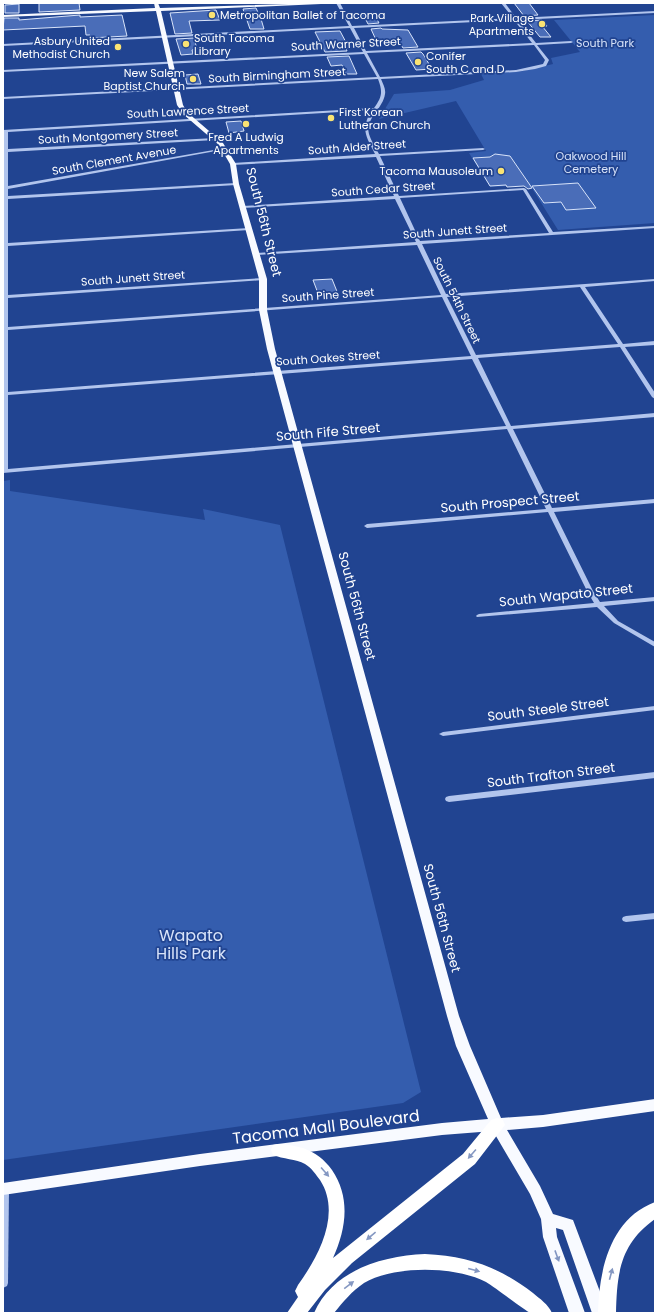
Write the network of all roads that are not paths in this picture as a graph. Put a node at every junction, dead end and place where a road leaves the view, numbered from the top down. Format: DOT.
graph roads {
  1 [pos="258,3"];
  2 [pos="321,3"];
  3 [pos="338,3"];
  4 [pos="502,3"];
  5 [pos="157,6"];
  6 [pos="200,7"];
  7 [pos="655,12"];
  8 [pos="3,16"];
  9 [pos="516,19"];
  10 [pos="351,28"];
  11 [pos="165,37"];
  12 [pos="571,42"];
  13 [pos="534,43"];
  14 [pos="3,45"];
  15 [pos="364,52"];
  16 [pos="169,62"];
  17 [pos="3,71"];
  18 [pos="379,78"];
  19 [pos="176,89"];
  20 [pos="3,98"];
  21 [pos="375,109"];
  22 [pos="192,119"];
  23 [pos="5,131"];
  24 [pos="215,139"];
  25 [pos="225,149"];
  26 [pos="483,149"];
  27 [pos="5,151"];
  28 [pos="376,155"];
  29 [pos="232,164"];
  30 [pos="236,184"];
  31 [pos="6,188"];
  32 [pos="396,197"];
  33 [pos="4,198"];
  34 [pos="243,207"];
  35 [pos="655,227"];
  36 [pos="249,229"];
  37 [pos="552,234"];
  38 [pos="418,243"];
  39 [pos="6,245"];
  40 [pos="257,254"];
  41 [pos="263,279"];
  42 [pos="655,280"];
  43 [pos="582,286"];
  44 [pos="444,296"];
  45 [pos="6,297"];
  46 [pos="263,310"];
  47 [pos="4,329"];
  48 [pos="655,343"];
  49 [pos="621,346"];
  50 [pos="474,357"];
  51 [pos="278,372"];
  52 [pos="4,394"];
  53 [pos="655,397"];
  54 [pos="655,415"];
  55 [pos="509,428"];
  56 [pos="297,446"];
  57 [pos="4,471"];
  58 [pos="655,501"];
  59 [pos="549,511"];
  60 [pos="367,526"];
  61 [pos="655,599"];
  62 [pos="598,604"];
  63 [pos="479,616"];
  64 [pos="655,645"];
  65 [pos="655,708"];
  66 [pos="443,734"];
  67 [pos="655,775"];
  68 [pos="449,799"];
  69 [pos="655,916"];
  70 [pos="626,920"];
  71 [pos="655,1105"];
  72 [pos="497,1125"];
  73 [pos="278,1150"];
  74 [pos="4,1189"];
  75 [pos="655,1210"];
  76 [pos="548,1219"];
  77 [pos="3,1283"];
  78 [pos="289,1313"];
  79 [pos="296,1313"];
  80 [pos="323,1313"];
  81 [pos="543,1313"];
  82 [pos="577,1313"];
  83 [pos="600,1313"];
  84 [pos="607,1313"];
  1 -- 6 [label="main road"];
  2 -- 6 [label="main road"];
  3 -- 10 [label="street, South 54th Street"];
  4 -- 9 [label="street"];
  5 -- 6 [label="main road"];
  5 -- 8 [label="main road"];
  5 -- 11 [label="main road, South 56th Street"];
  7 -- 9 [label="street"];
  9 -- 10 [label="street"];
  9 -- 13 [label="street"];
  10 -- 11 [label="street"];
  10 -- 15 [label="street, South 54th Street"];
  11 -- 14 [label="street"];
  11 -- 16 [label="main road, South 56th Street"];
  12 -- 13 [label="street, South Warner Street"];
  13 -- 15 [label="street, South Warner Street"];
  13 -- 18 [label="street, South Birmingham Street"];
  15 -- 16 [label="street, South Warner Street"];
  15 -- 18 [label="street, South 54th Street"];
  16 -- 17 [label="street, South Warner Street"];
  16 -- 19 [label="main road, South 56th Street"];
  18 -- 19 [label="street, South Birmingham Street"];
  18 -- 21 [label="street, South 54th Street"];
  19 -- 20 [label="street, South Birmingham Street"];
  19 -- 22 [label="main road, South 56th Street"];
  21 -- 22 [label="street, South Lawrence Street"];
  21 -- 28 [label="street, South 54th Street"];
  22 -- 23 [label="street, South Lawrence Street"];
  22 -- 24 [label="main road, South 56th Street"];
  23 -- 27 [label="street"];
  24 -- 25 [label="main road, South 56th Street"];
  24 -- 27 [label="street, South Montgomery Street"];
  25 -- 29 [label="main road, South 56th Street"];
  25 -- 31 [label="street, South Clement Avenue"];
  26 -- 28 [label="street, South Alder Street"];
  27 -- 31 [label="street"];
  28 -- 29 [label="street, South Alder Street"];
  28 -- 32 [label="street, South 54th Street"];
  29 -- 30 [label="main road, South 56th Street"];
  30 -- 33 [label="street"];
  30 -- 34 [label="main road, South 56th Street"];
  31 -- 33 [label="street"];
  32 -- 34 [label="street, South Cedar Street"];
  32 -- 37 [label="street, South Cedar Street"];
  32 -- 38 [label="street, South 54th Street"];
  33 -- 39 [label="street"];
  34 -- 36 [label="main road, South 56th Street"];
  35 -- 37 [label="street, South Junett Street"];
  36 -- 39 [label="street"];
  36 -- 40 [label="main road, South 56th Street"];
  37 -- 38 [label="street, South Junett Street"];
  38 -- 40 [label="street, South Junett Street"];
  38 -- 44 [label="street, South 54th Street"];
  39 -- 45 [label="street"];
  40 -- 41 [label="main road, South 56th Street"];
  41 -- 45 [label="street, South Junett Street"];
  41 -- 46 [label="main road, South 56th Street"];
  42 -- 43 [label="street, South Pine Street"];
  43 -- 44 [label="street, South Pine Street"];
  43 -- 49 [label="street"];
  44 -- 46 [label="street, South Pine Street"];
  44 -- 50 [label="street, South 54th Street"];
  45 -- 47 [label="street"];
  46 -- 47 [label="street, South Pine Street"];
  46 -- 51 [label="main road, South 56th Street"];
  47 -- 52 [label="street"];
  48 -- 49 [label="street, South Oakes Street"];
  49 -- 50 [label="street, South Oakes Street"];
  49 -- 53 [label="street"];
  50 -- 51 [label="street, South Oakes Street"];
  50 -- 55 [label="street, South 54th Street"];
  51 -- 52 [label="street, South Oakes Street"];
  51 -- 56 [label="main road, South 56th Street"];
  52 -- 57 [label="street"];
  54 -- 55 [label="street, South Fife Street"];
  55 -- 56 [label="street, South Fife Street"];
  55 -- 59 [label="street, South 54th Street"];
  56 -- 57 [label="street, South Fife Street"];
  56 -- 72 [label="main road, South 56th Street"];
  58 -- 59 [label="street, South Prospect Street"];
  59 -- 60 [label="street, South Prospect Street"];
  59 -- 62 [label="street, South 54th Street"];
  61 -- 62 [label="street, South Wapato Street"];
  62 -- 63 [label="street, South Wapato Street"];
  62 -- 64 [label="street, South 54th Street"];
  65 -- 66 [label="street, South Steele Street"];
  67 -- 68 [label="street, South Trafton Street"];
  69 -- 70 [label="street"];
  71 -- 72 [label="main road, Tacoma Mall Boulevard"];
  72 -- 73 [label="main road, Tacoma Mall Boulevard"];
  72 -- 76 [label="main road, South 56th Street"];
  72 -- 79 [label="highway, one-way"];
  73 -- 74 [label="main road, Tacoma Mall Boulevard"];
  73 -- 78 [label="highway, one-way"];
  74 -- 77 [label="street"];
  84 -- 75 [label="highway, one-way"];
  76 -- 82 [label="main road, South 56th Street, one-way"];
  76 -- 83 [label="main road"];
  80 -- 81 [label="highway, one-way"];
}
